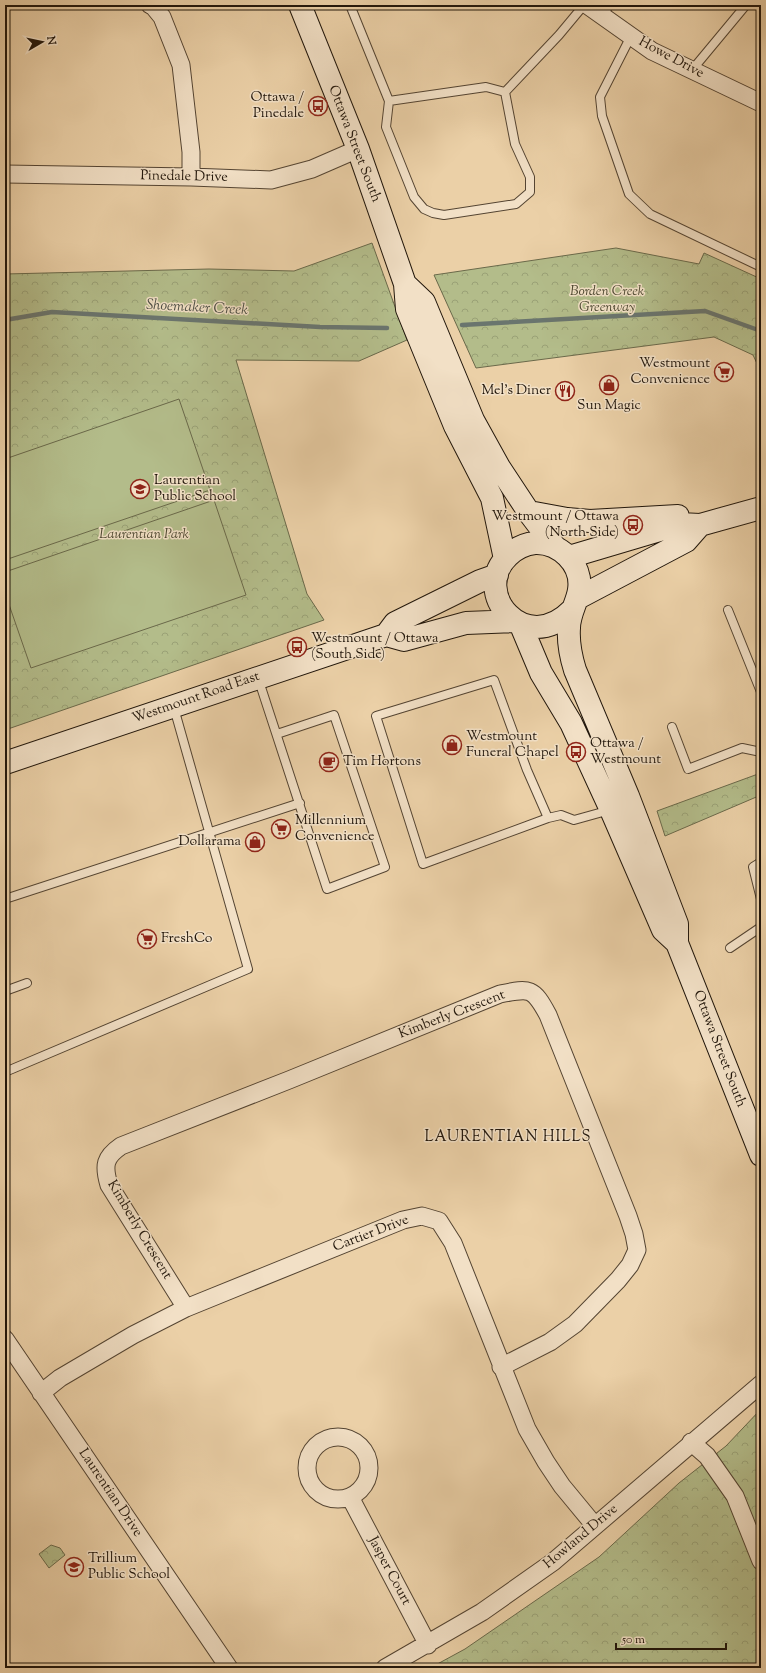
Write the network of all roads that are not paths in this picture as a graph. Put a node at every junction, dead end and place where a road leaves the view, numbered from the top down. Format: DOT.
graph roads {
  1 [pos="150,5"];
  2 [pos="300,5"];
  3 [pos="350,5"];
  4 [pos="585,5"];
  5 [pos="746,5"];
  6 [pos="605,10"];
  7 [pos="631,36"];
  8 [pos="692,70"];
  9 [pos="505,92"];
  10 [pos="389,101"];
  11 [pos="761,103"];
  12 [pos="358,149"];
  13 [pos="5,174"];
  14 [pos="191,177"];
  15 [pos="761,267"];
  16 [pos="405,284"];
  17 [pos="492,498"];
  18 [pos="761,508"];
  19 [pos="529,512"];
  20 [pos="721,520"];
  21 [pos="700,525"];
  22 [pos="562,552"];
  23 [pos="494,572"];
  24 [pos="574,604"];
  25 [pos="728,610"];
  26 [pos="517,622"];
  27 [pos="386,634"];
  28 [pos="258,677"];
  29 [pos="761,692"];
  30 [pos="173,706"];
  31 [pos="672,727"];
  32 [pos="277,734"];
  33 [pos="761,752"];
  34 [pos="5,762"];
  35 [pos="300,803"];
  36 [pos="611,810"];
  37 [pos="548,818"];
  38 [pos="209,832"];
  39 [pos="761,862"];
  40 [pos="5,899"];
  41 [pos="761,899"];
  42 [pos="761,928"];
  43 [pos="677,943"];
  44 [pos="730,948"];
  45 [pos="27,983"];
  46 [pos="5,991"];
  47 [pos="5,1072"];
  48 [pos="759,1144"];
  49 [pos="186,1308"];
  50 [pos="5,1339"];
  51 [pos="501,1367"];
  52 [pos="761,1384"];
  53 [pos="41,1393"];
  54 [pos="691,1442"];
  55 [pos="350,1497"];
  56 [pos="595,1526"];
  57 [pos="761,1560"];
  58 [pos="428,1645"];
  59 [pos="229,1668"];
  60 [pos="385,1668"];
  1 -- 14 [label="street"];
  2 -- 12 [label="main road, Ottawa Street South"];
  3 -- 10 [label="lane"];
  4 -- 6 [label="street, Howe Drive"];
  4 -- 9 [label="lane"];
  5 -- 8 [label="lane"];
  6 -- 7 [label="street, Howe Drive"];
  7 -- 8 [label="street, Howe Drive"];
  7 -- 15 [label="lane"];
  8 -- 11 [label="street, Howe Drive"];
  9 -- 10 [label="lane"];
  9 -- 10 [label="lane"];
  12 -- 14 [label="street, Pinedale Drive"];
  12 -- 16 [label="main road, Ottawa Street South"];
  13 -- 14 [label="street, Pinedale Drive"];
  16 -- 17 [label="main road"];
  16 -- 19 [label="main road"];
  17 -- 23 [label="main road"];
  17 -- 23 [label="main road"];
  18 -- 20 [label="main road"];
  19 -- 20 [label="main road"];
  19 -- 22 [label="main road"];
  20 -- 21 [label="main road"];
  21 -- 22 [label="main road"];
  21 -- 24 [label="main road"];
  22 -- 23 [label="main road"];
  22 -- 24 [label="main road"];
  23 -- 26 [label="main road"];
  23 -- 27 [label="main road"];
  24 -- 26 [label="main road"];
  24 -- 43 [label="main road"];
  25 -- 29 [label="lane"];
  26 -- 27 [label="main road"];
  26 -- 36 [label="main road"];
  27 -- 28 [label="main road, Westmount Road East"];
  28 -- 30 [label="main road, Westmount Road East"];
  28 -- 32 [label="lane"];
  30 -- 34 [label="main road, Westmount Road East"];
  30 -- 38 [label="lane"];
  31 -- 33 [label="lane"];
  32 -- 35 [label="lane"];
  32 -- 35 [label="lane"];
  35 -- 38 [label="lane"];
  36 -- 37 [label="lane"];
  36 -- 43 [label="main road"];
  37 -- 37 [label="lane"];
  38 -- 40 [label="lane"];
  38 -- 47 [label="lane"];
  39 -- 41 [label="lane"];
  42 -- 44 [label="lane"];
  43 -- 48 [label="main road, Ottawa Street South"];
  45 -- 46 [label="lane"];
  49 -- 51 [label="street, Cartier Drive"];
  49 -- 51 [label="street, Kimberly Crescent"];
  49 -- 53 [label="street, Cartier Drive"];
  50 -- 53 [label="street, Laurentian Drive"];
  51 -- 56 [label="street, Cartier Drive"];
  52 -- 54 [label="street, Howland Drive"];
  53 -- 59 [label="street, Laurentian Drive"];
  54 -- 56 [label="street, Howland Drive"];
  54 -- 57 [label="street"];
  55 -- 58 [label="street, Jasper Court"];
  56 -- 58 [label="street, Howland Drive"];
  58 -- 60 [label="street, Howland Drive"];
}
